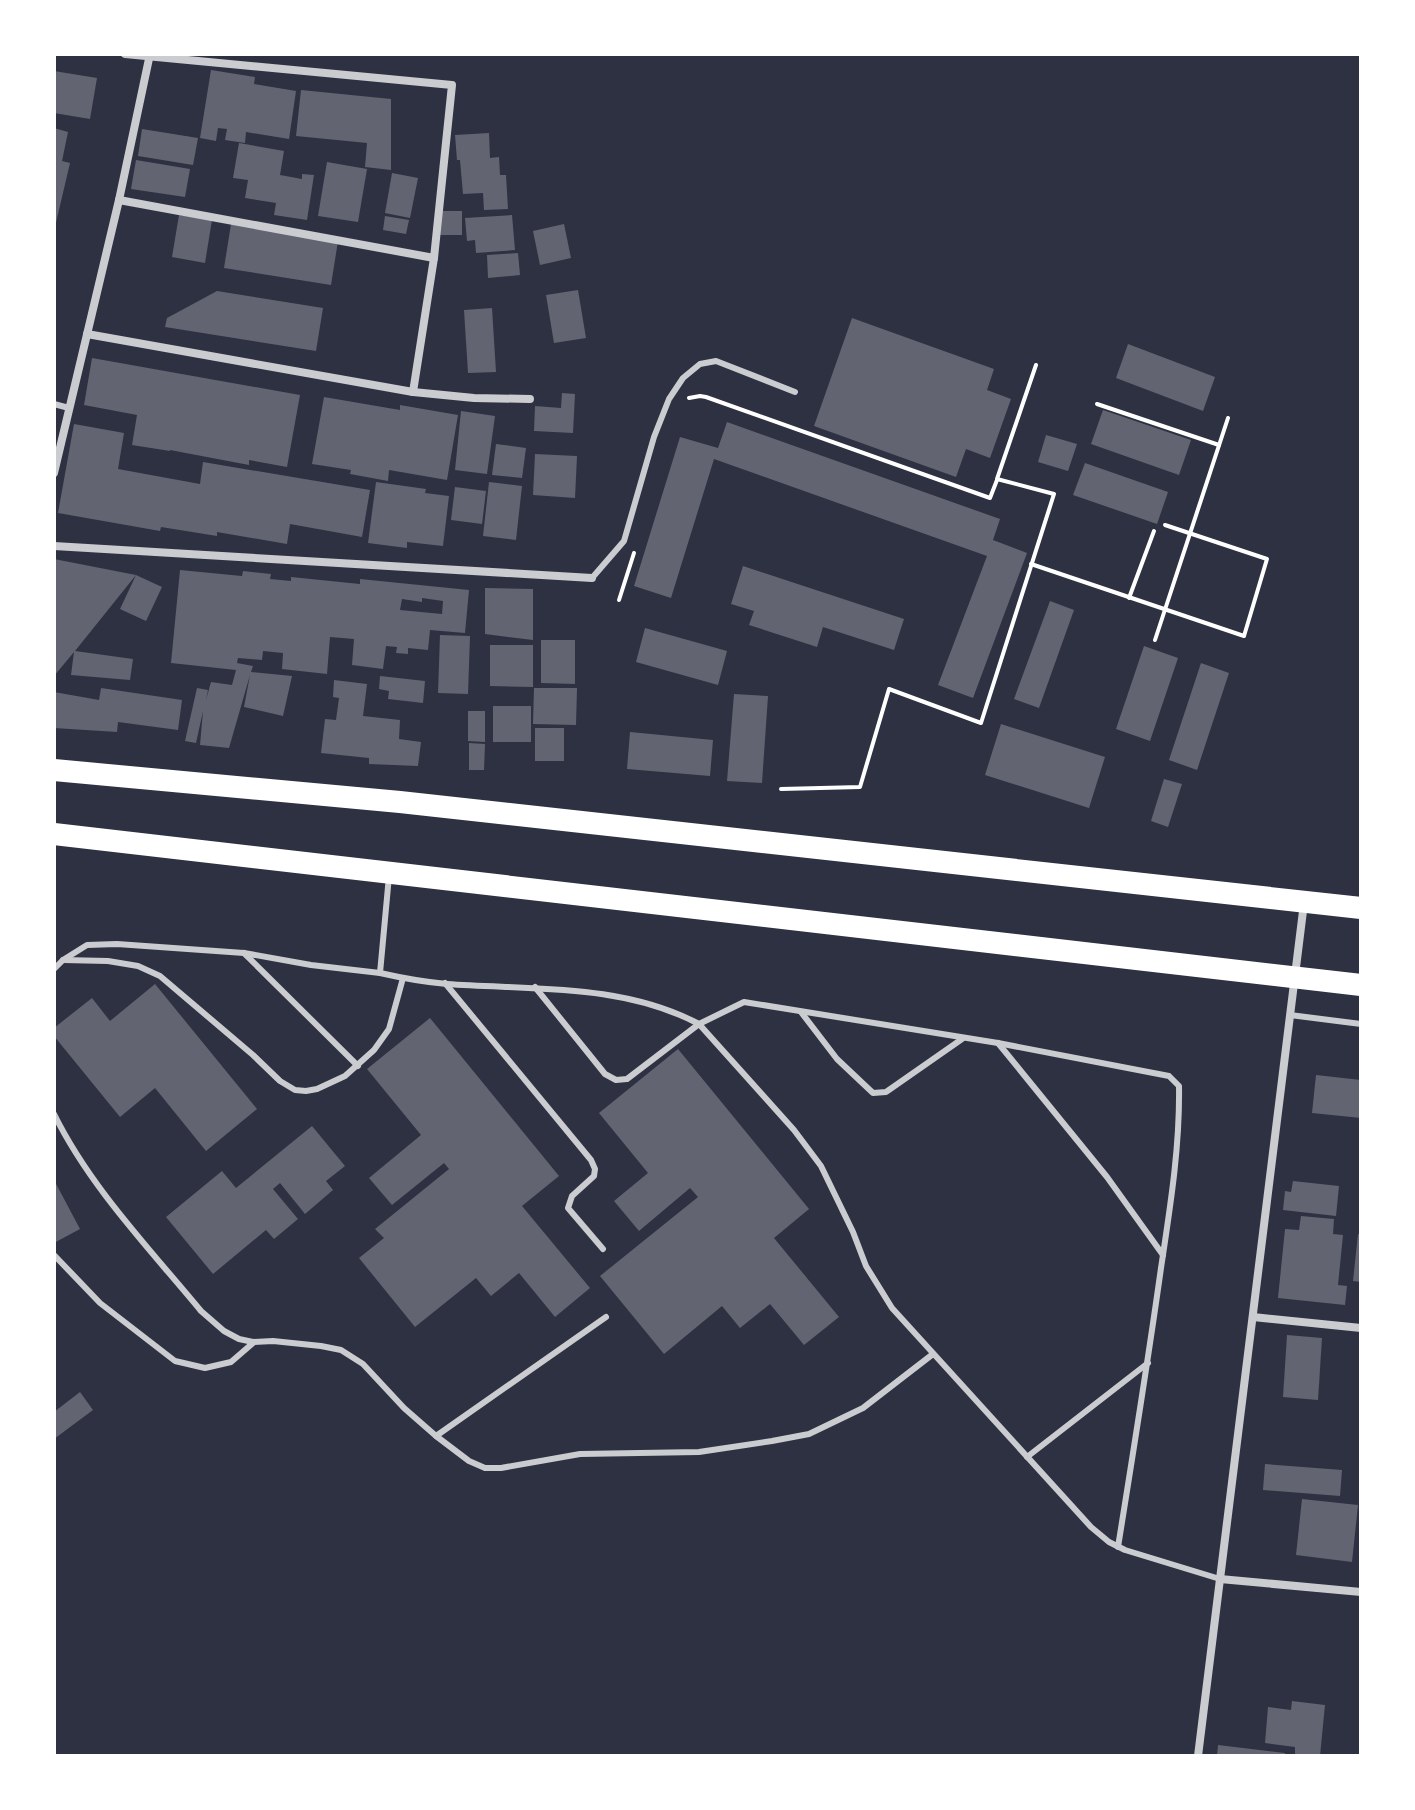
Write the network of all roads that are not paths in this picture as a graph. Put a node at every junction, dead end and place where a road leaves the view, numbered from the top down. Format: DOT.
graph roads {
  1 [pos="125,54"];
  2 [pos="150,55"];
  3 [pos="119,200"];
  4 [pos="434,258"];
  5 [pos="87,334"];
  6 [pos="413,392"];
  7 [pos="795,392"];
  8 [pos="530,399"];
  9 [pos="54,404"];
  10 [pos="69,408"];
  11 [pos="54,473"];
  12 [pos="54,546"];
  13 [pos="592,578"];
  14 [pos="54,770"];
  15 [pos="54,834"];
  16 [pos="389,872"];
  17 [pos="1304,902"];
  18 [pos="1361,908"];
  19 [pos="244,953"];
  20 [pos="63,960"];
  21 [pos="54,969"];
  22 [pos="380,973"];
  23 [pos="403,978"];
  24 [pos="1295,978"];
  25 [pos="445,983"];
  26 [pos="1361,985"];
  27 [pos="535,987"];
  28 [pos="801,1012"];
  29 [pos="1290,1015"];
  30 [pos="699,1024"];
  31 [pos="1361,1024"];
  32 [pos="962,1039"];
  33 [pos="998,1043"];
  34 [pos="358,1066"];
  35 [pos="54,1114"];
  36 [pos="603,1249"];
  37 [pos="54,1255"];
  38 [pos="1163,1255"];
  39 [pos="606,1317"];
  40 [pos="1253,1317"];
  41 [pos="1361,1328"];
  42 [pos="253,1342"];
  43 [pos="933,1354"];
  44 [pos="1148,1363"];
  45 [pos="436,1436"];
  46 [pos="1027,1457"];
  47 [pos="1118,1547"];
  48 [pos="1220,1579"];
  49 [pos="1361,1592"];
  50 [pos="1198,1756"];
  1 -- 2 [label="street"];
  2 -- 3 [label="street"];
  2 -- 4 [label="street"];
  3 -- 4 [label="street"];
  3 -- 5 [label="street"];
  4 -- 6 [label="street"];
  5 -- 6 [label="street"];
  5 -- 10 [label="street"];
  6 -- 8 [label="street"];
  7 -- 13 [label="lane"];
  9 -- 10 [label="lane"];
  10 -- 11 [label="street"];
  12 -- 13 [label="street"];
  14 -- 17 [label="highway"];
  15 -- 16 [label="highway"];
  16 -- 22 [label="lane"];
  16 -- 24 [label="highway"];
  17 -- 18 [label="highway"];
  17 -- 24 [label="street"];
  19 -- 20 [label="lane"];
  19 -- 22 [label="lane"];
  19 -- 34 [label="lane"];
  20 -- 21 [label="lane"];
  20 -- 34 [label="lane"];
  22 -- 23 [label="lane"];
  23 -- 25 [label="lane"];
  23 -- 34 [label="lane"];
  24 -- 26 [label="highway"];
  24 -- 29 [label="street"];
  25 -- 27 [label="lane"];
  25 -- 36 [label="lane"];
  27 -- 30 [label="lane"];
  27 -- 30 [label="lane"];
  28 -- 30 [label="lane"];
  28 -- 32 [label="lane"];
  28 -- 32 [label="lane"];
  29 -- 31 [label="lane"];
  29 -- 40 [label="street"];
  30 -- 43 [label="lane"];
  32 -- 33 [label="lane"];
  33 -- 38 [label="lane"];
  33 -- 38 [label="lane"];
  35 -- 42 [label="lane"];
  37 -- 42 [label="lane"];
  38 -- 44 [label="lane"];
  39 -- 45 [label="lane"];
  40 -- 41 [label="street"];
  40 -- 48 [label="street"];
  42 -- 45 [label="lane"];
  43 -- 45 [label="lane"];
  43 -- 46 [label="lane"];
  44 -- 46 [label="lane"];
  44 -- 47 [label="lane"];
  46 -- 47 [label="lane"];
  47 -- 48 [label="lane"];
  48 -- 49 [label="street"];
  48 -- 50 [label="street"];
}
